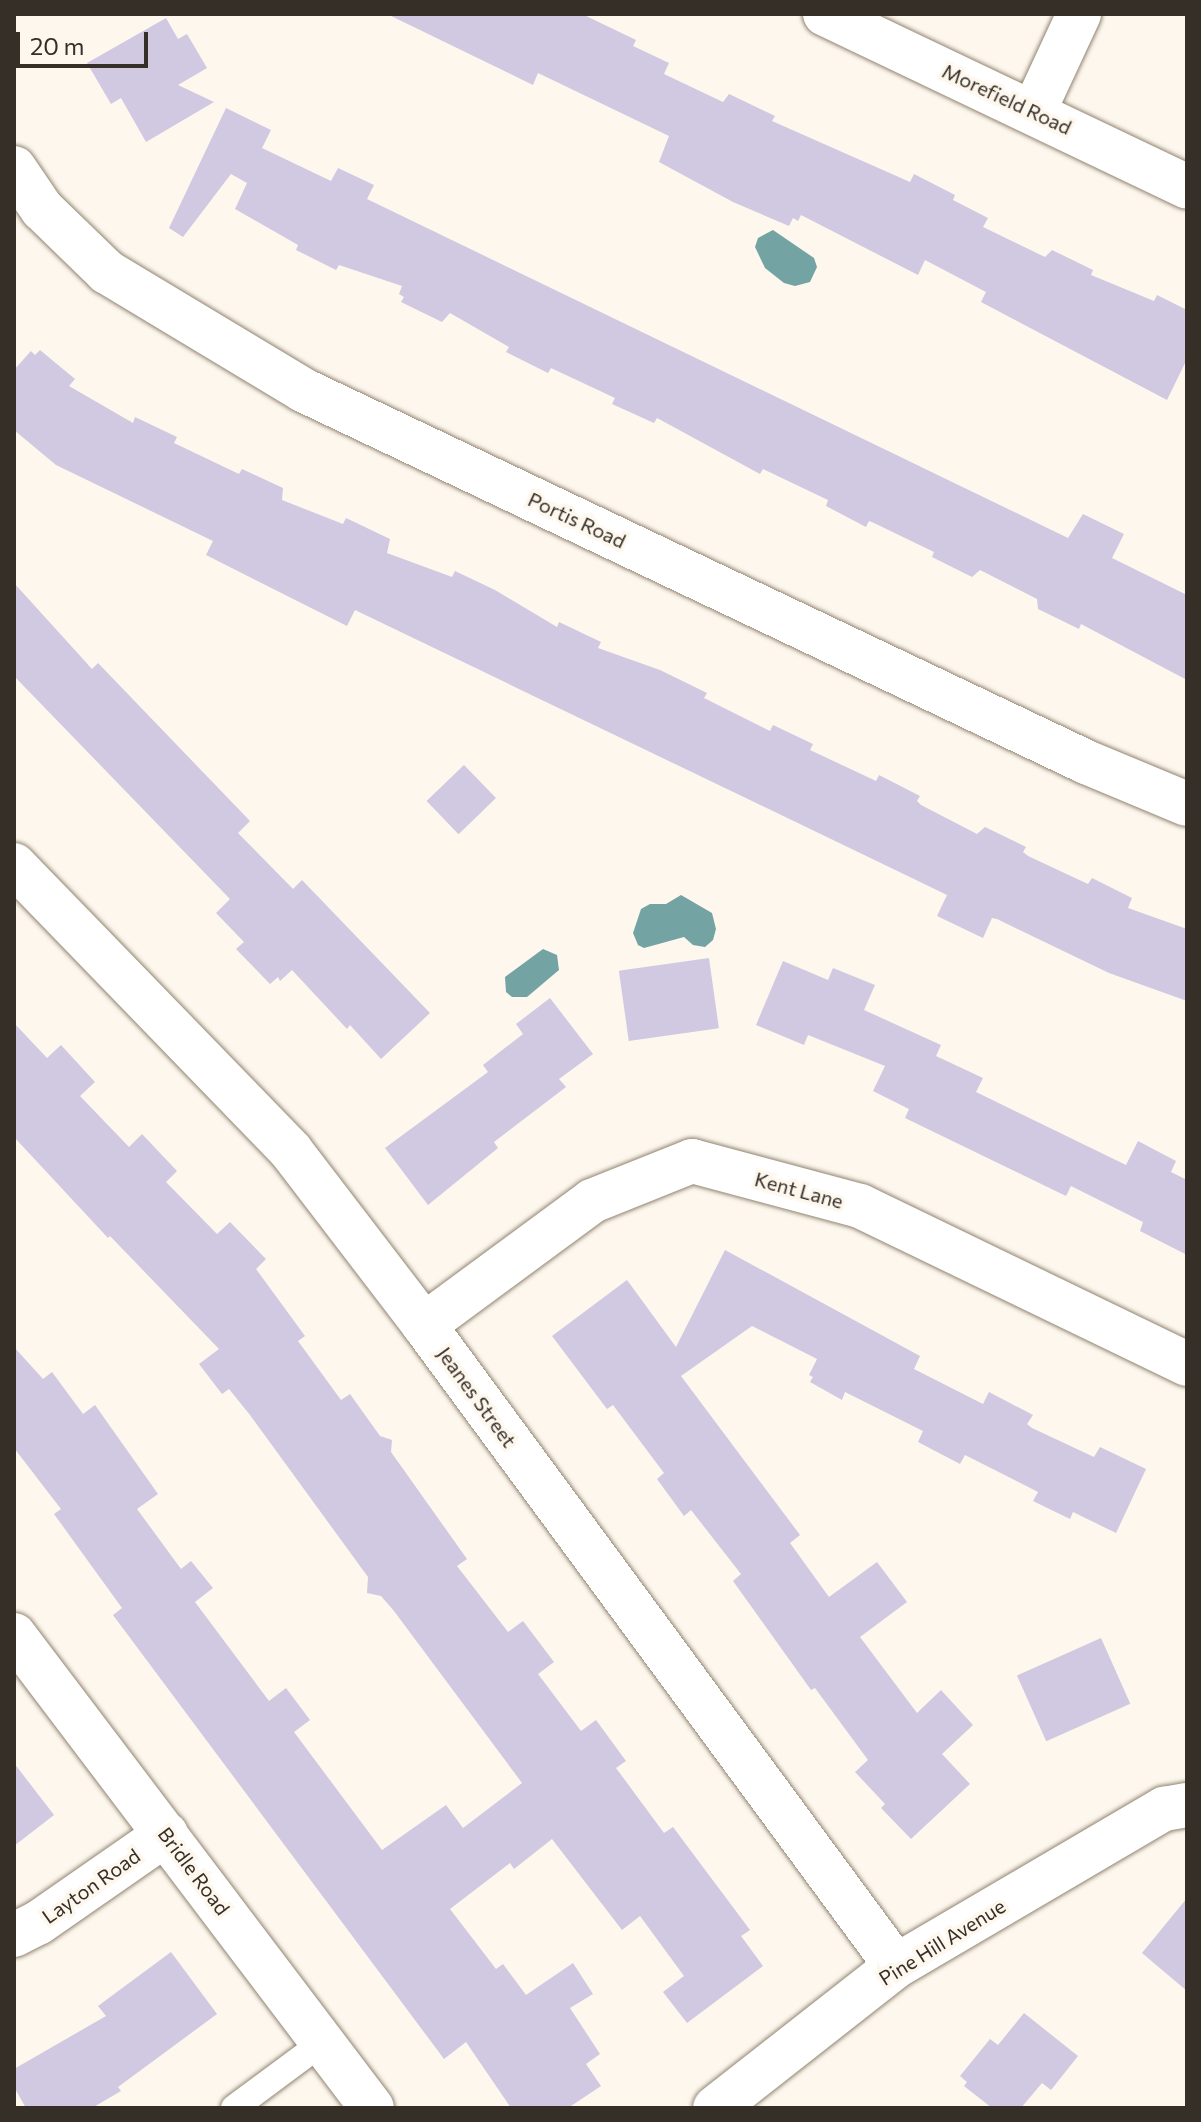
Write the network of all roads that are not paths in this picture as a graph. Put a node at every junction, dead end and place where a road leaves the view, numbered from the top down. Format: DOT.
graph roads {
  1 [pos="825,14"];
  2 [pos="1079,14"];
  3 [pos="1034,111"];
  4 [pos="14,168"];
  5 [pos="1187,187"];
  6 [pos="1187,804"];
  7 [pos="14,865"];
  8 [pos="424,1325"];
  9 [pos="1187,1364"];
  10 [pos="14,1635"];
  11 [pos="1187,1805"];
  12 [pos="166,1834"];
  13 [pos="14,1935"];
  14 [pos="896,1966"];
  15 [pos="323,2042"];
  16 [pos="234,2108"];
  17 [pos="372,2108"];
  18 [pos="715,2108"];
  1 -- 3 [label="street, Morefield Road"];
  2 -- 3 [label="street"];
  3 -- 5 [label="street, Morefield Road"];
  4 -- 6 [label="street, Portis Road"];
  7 -- 8 [label="street, Jeanes Street"];
  8 -- 9 [label="street, Kent Lane"];
  8 -- 14 [label="street, Jeanes Street"];
  10 -- 12 [label="street, Bridle Road"];
  11 -- 14 [label="street, Pine Hill Avenue"];
  12 -- 13 [label="street, Layton Road"];
  12 -- 15 [label="street, Bridle Road"];
  14 -- 18 [label="street, Pine Hill Avenue"];
  15 -- 16 [label="lane"];
  15 -- 17 [label="street, Bridle Road"];
}
